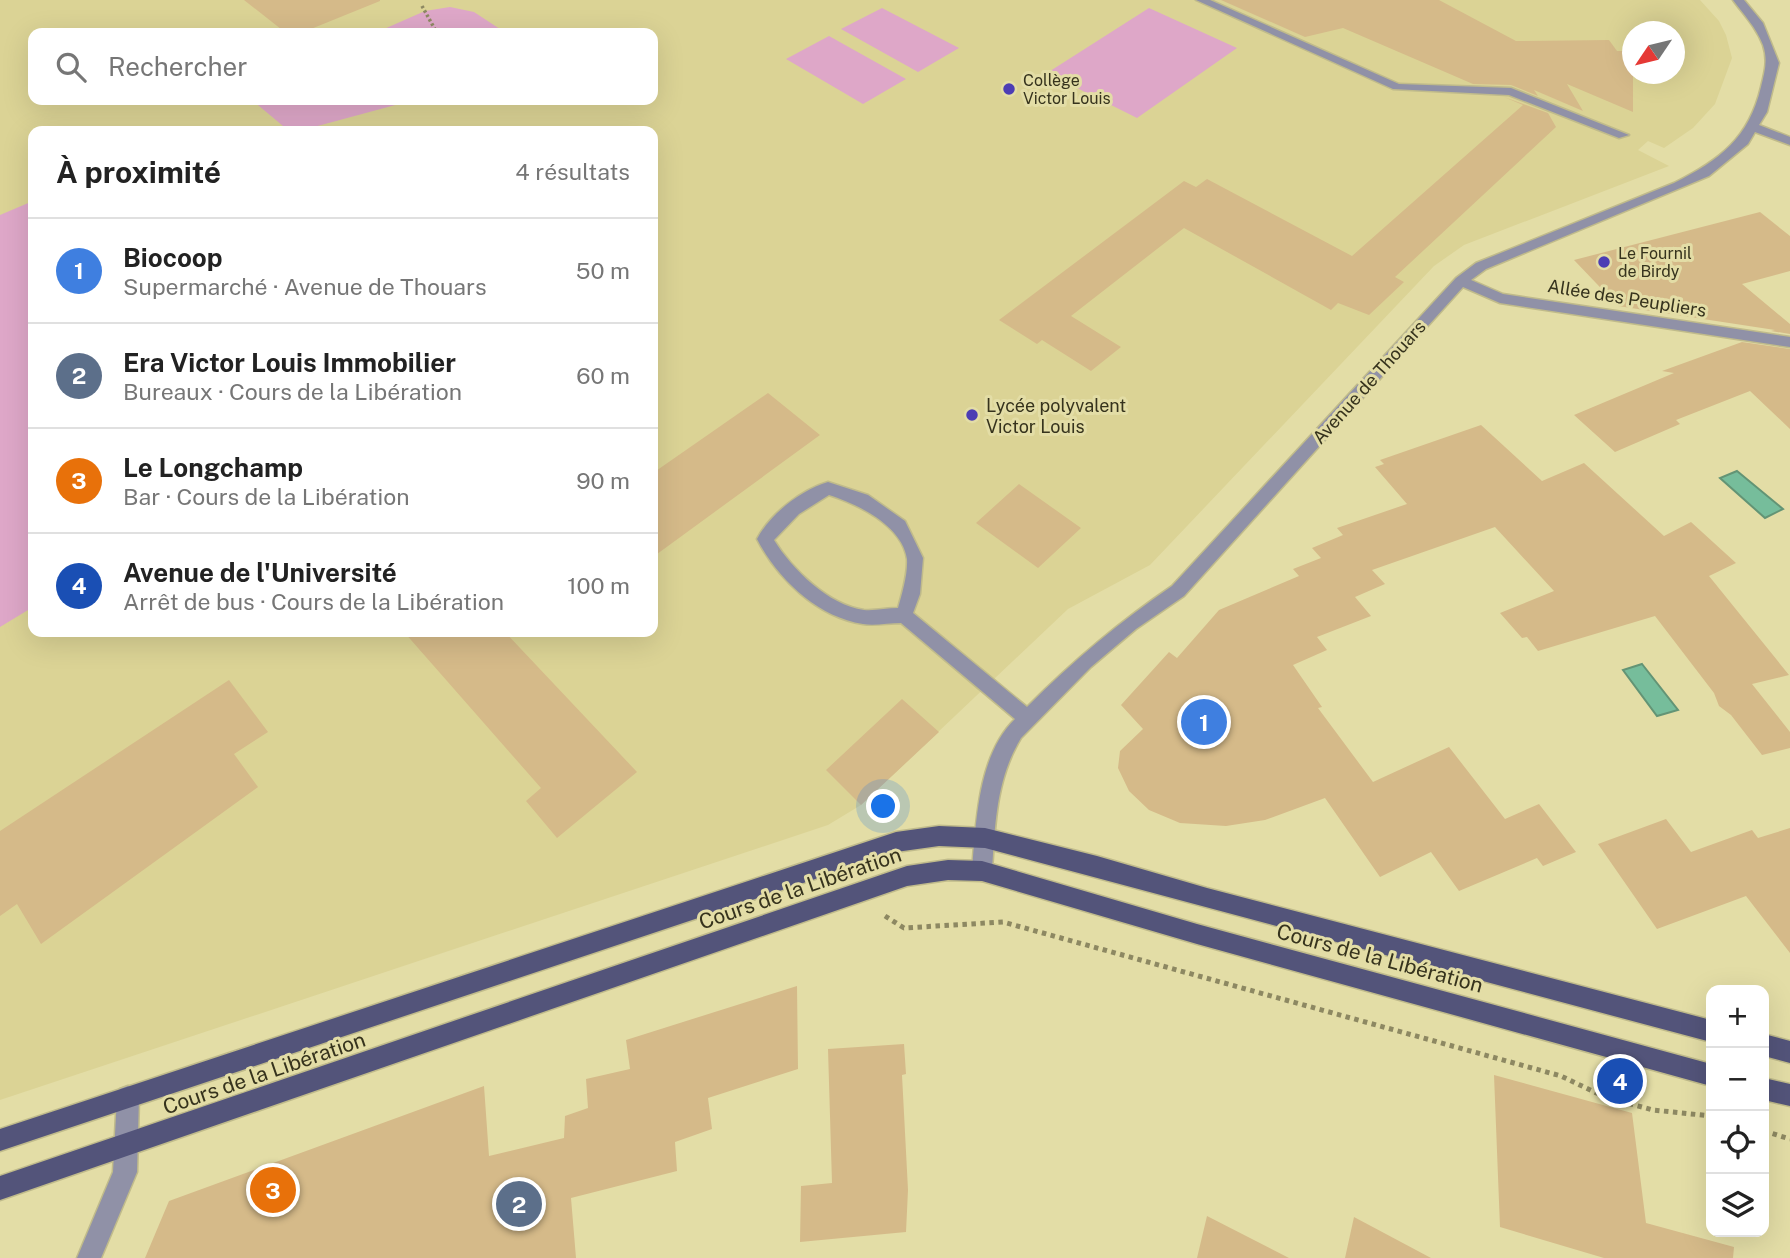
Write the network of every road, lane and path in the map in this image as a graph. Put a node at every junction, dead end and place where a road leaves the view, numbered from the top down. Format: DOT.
graph roads {
  1 [pos="1201,0"];
  2 [pos="1738,0"];
  3 [pos="422,6"];
  4 [pos="434,28"];
  5 [pos="1753,127"];
  6 [pos="1623,135"];
  7 [pos="1790,141"];
  8 [pos="1461,281"];
  9 [pos="1790,342"];
  10 [pos="904,615"];
  11 [pos="1026,717"];
  12 [pos="985,838"];
  13 [pos="982,871"];
  14 [pos="843,898"];
  15 [pos="1706,1030"];
  16 [pos="1769,1046"];
  17 [pos="1790,1052"];
  18 [pos="1706,1074"];
  19 [pos="1769,1089"];
  20 [pos="1790,1095"];
  21 [pos="128,1097"];
  22 [pos="1706,1115"];
  23 [pos="1769,1133"];
  24 [pos="1790,1139"];
  25 [pos="0,1140"];
  26 [pos="128,1146"];
  27 [pos="0,1188"];
  28 [pos="89,1258"];
  1 -- 6 [label="street"];
  2 -- 5 [label="street, Avenue de Thouars"];
  3 -- 4 [label="path"];
  5 -- 7 [label="street"];
  5 -- 8 [label="street, Avenue de Thouars"];
  8 -- 9 [label="street, Allée des Peupliers"];
  8 -- 11 [label="street, Avenue de Thouars"];
  10 -- 10 [label="street"];
  10 -- 11 [label="street"];
  11 -- 12 [label="street, Avenue de Thouars"];
  12 -- 13 [label="street, Avenue de Thouars"];
  12 -- 15 [label="main road, Cours de la Libération"];
  12 -- 21 [label="main road, Cours de la Libération"];
  13 -- 14 [label="main road, Cours de la Libération"];
  13 -- 18 [label="main road, Cours de la Libération"];
  14 -- 22 [label="path"];
  14 -- 26 [label="main road, Cours de la Libération"];
  16 -- 17 [label="main road"];
  19 -- 20 [label="main road"];
  21 -- 25 [label="main road, Cours de la Libération"];
  21 -- 26 [label="street"];
  23 -- 24 [label="path"];
  26 -- 27 [label="main road, Cours de la Libération"];
  26 -- 28 [label="street"];
}
